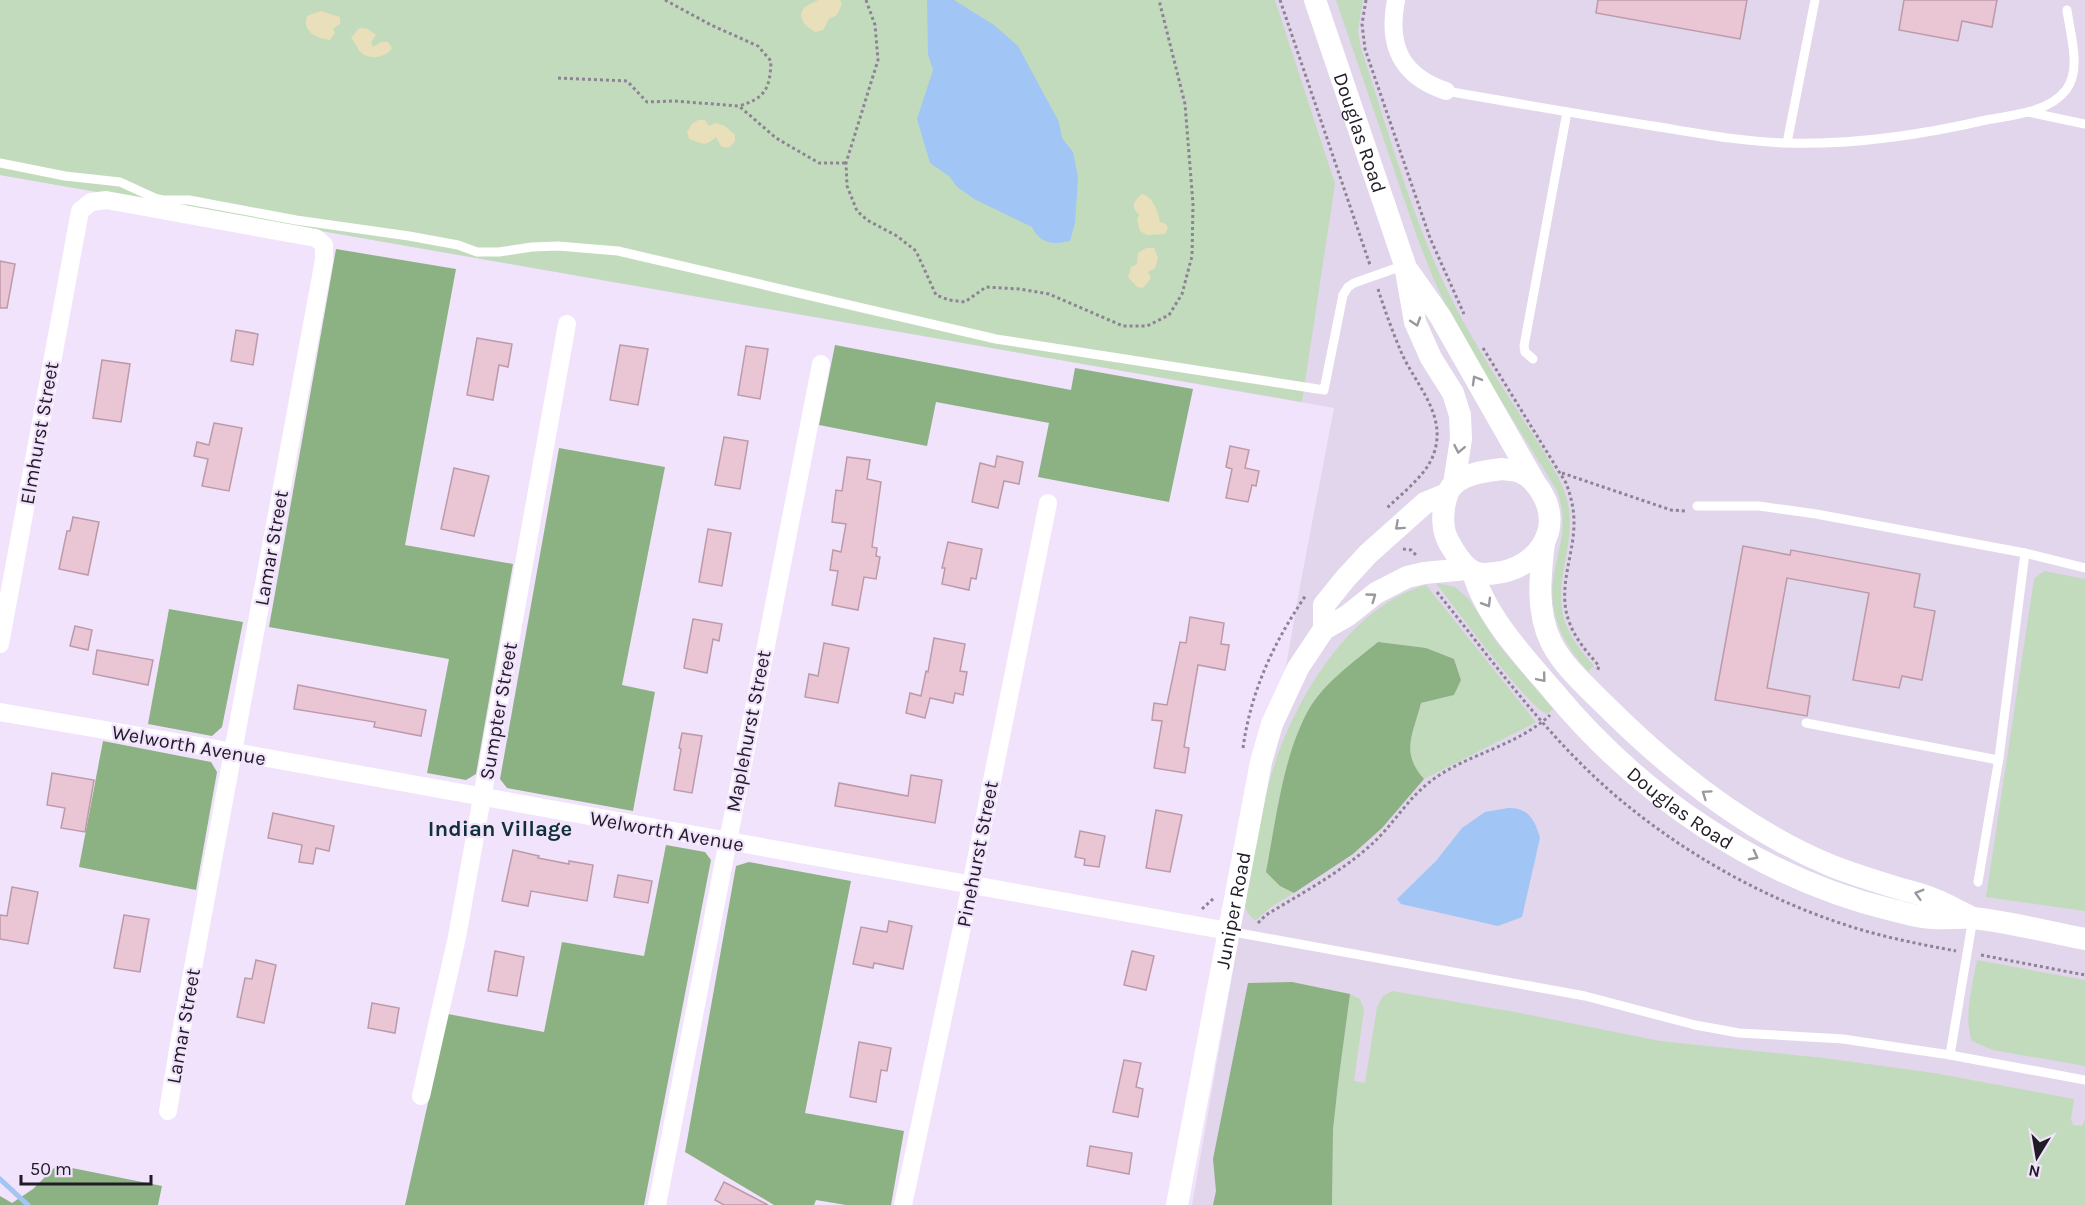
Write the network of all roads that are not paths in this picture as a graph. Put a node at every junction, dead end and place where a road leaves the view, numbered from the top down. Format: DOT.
graph roads {
  1 [pos="1315,0"];
  2 [pos="1396,0"];
  3 [pos="1815,0"];
  4 [pos="2067,10"];
  5 [pos="1446,91"];
  6 [pos="1568,112"];
  7 [pos="2026,112"];
  8 [pos="2085,123"];
  9 [pos="1787,143"];
  10 [pos="0,163"];
  11 [pos="78,222"];
  12 [pos="1405,265"];
  13 [pos="567,324"];
  14 [pos="1533,359"];
  15 [pos="821,364"];
  16 [pos="1536,484"];
  17 [pos="1451,489"];
  18 [pos="1048,503"];
  19 [pos="1697,506"];
  20 [pos="1544,543"];
  21 [pos="2025,553"];
  22 [pos="2085,568"];
  23 [pos="1470,571"];
  24 [pos="1324,629"];
  25 [pos="0,644"];
  26 [pos="0,712"];
  27 [pos="1806,723"];
  28 [pos="234,752"];
  29 [pos="1998,760"];
  30 [pos="483,798"];
  31 [pos="727,841"];
  32 [pos="1977,882"];
  33 [pos="971,885"];
  34 [pos="1973,918"];
  35 [pos="1228,931"];
  36 [pos="2085,939"];
  37 [pos="1950,1055"];
  38 [pos="2085,1080"];
  39 [pos="421,1096"];
  40 [pos="168,1111"];
  41 [pos="657,1205"];
  42 [pos="903,1205"];
  43 [pos="1177,1205"];
  1 -- 12 [label="street, Douglas Road"];
  2 -- 5 [label="street"];
  3 -- 9 [label="lane"];
  4 -- 7 [label="lane"];
  5 -- 6 [label="lane"];
  6 -- 9 [label="lane"];
  6 -- 14 [label="lane"];
  7 -- 8 [label="lane"];
  7 -- 9 [label="lane"];
  10 -- 12 [label="lane"];
  11 -- 25 [label="street, Elmhurst Street"];
  11 -- 28 [label="street, Lamar Street"];
  16 -- 12 [label="street, Douglas Road, one-way"];
  12 -- 17 [label="street, Douglas Road, one-way"];
  13 -- 30 [label="street, Sumpter Street"];
  15 -- 31 [label="street, Maplehurst Street"];
  16 -- 17 [label="street"];
  16 -- 20 [label="street"];
  17 -- 23 [label="street"];
  17 -- 24 [label="street, Juniper Road, one-way"];
  18 -- 33 [label="street, Pinehurst Street"];
  19 -- 21 [label="lane"];
  20 -- 23 [label="street"];
  34 -- 20 [label="street, Douglas Road, one-way"];
  21 -- 22 [label="lane"];
  21 -- 29 [label="lane"];
  24 -- 23 [label="street, Juniper Road, one-way"];
  23 -- 34 [label="street, Douglas Road, one-way"];
  24 -- 35 [label="street, Juniper Road"];
  26 -- 28 [label="street, Welworth Avenue"];
  27 -- 29 [label="lane"];
  28 -- 30 [label="street, Welworth Avenue"];
  28 -- 40 [label="street, Lamar Street"];
  29 -- 32 [label="lane"];
  30 -- 31 [label="street, Welworth Avenue"];
  30 -- 39 [label="street, Sumpter Street"];
  31 -- 33 [label="street, Welworth Avenue"];
  31 -- 41 [label="street, Maplehurst Street"];
  33 -- 35 [label="street, Welworth Avenue"];
  33 -- 42 [label="street, Pinehurst Street"];
  34 -- 36 [label="street, Douglas Road"];
  34 -- 37 [label="lane"];
  35 -- 37 [label="lane"];
  35 -- 43 [label="street, Juniper Road"];
  37 -- 38 [label="lane"];
}
